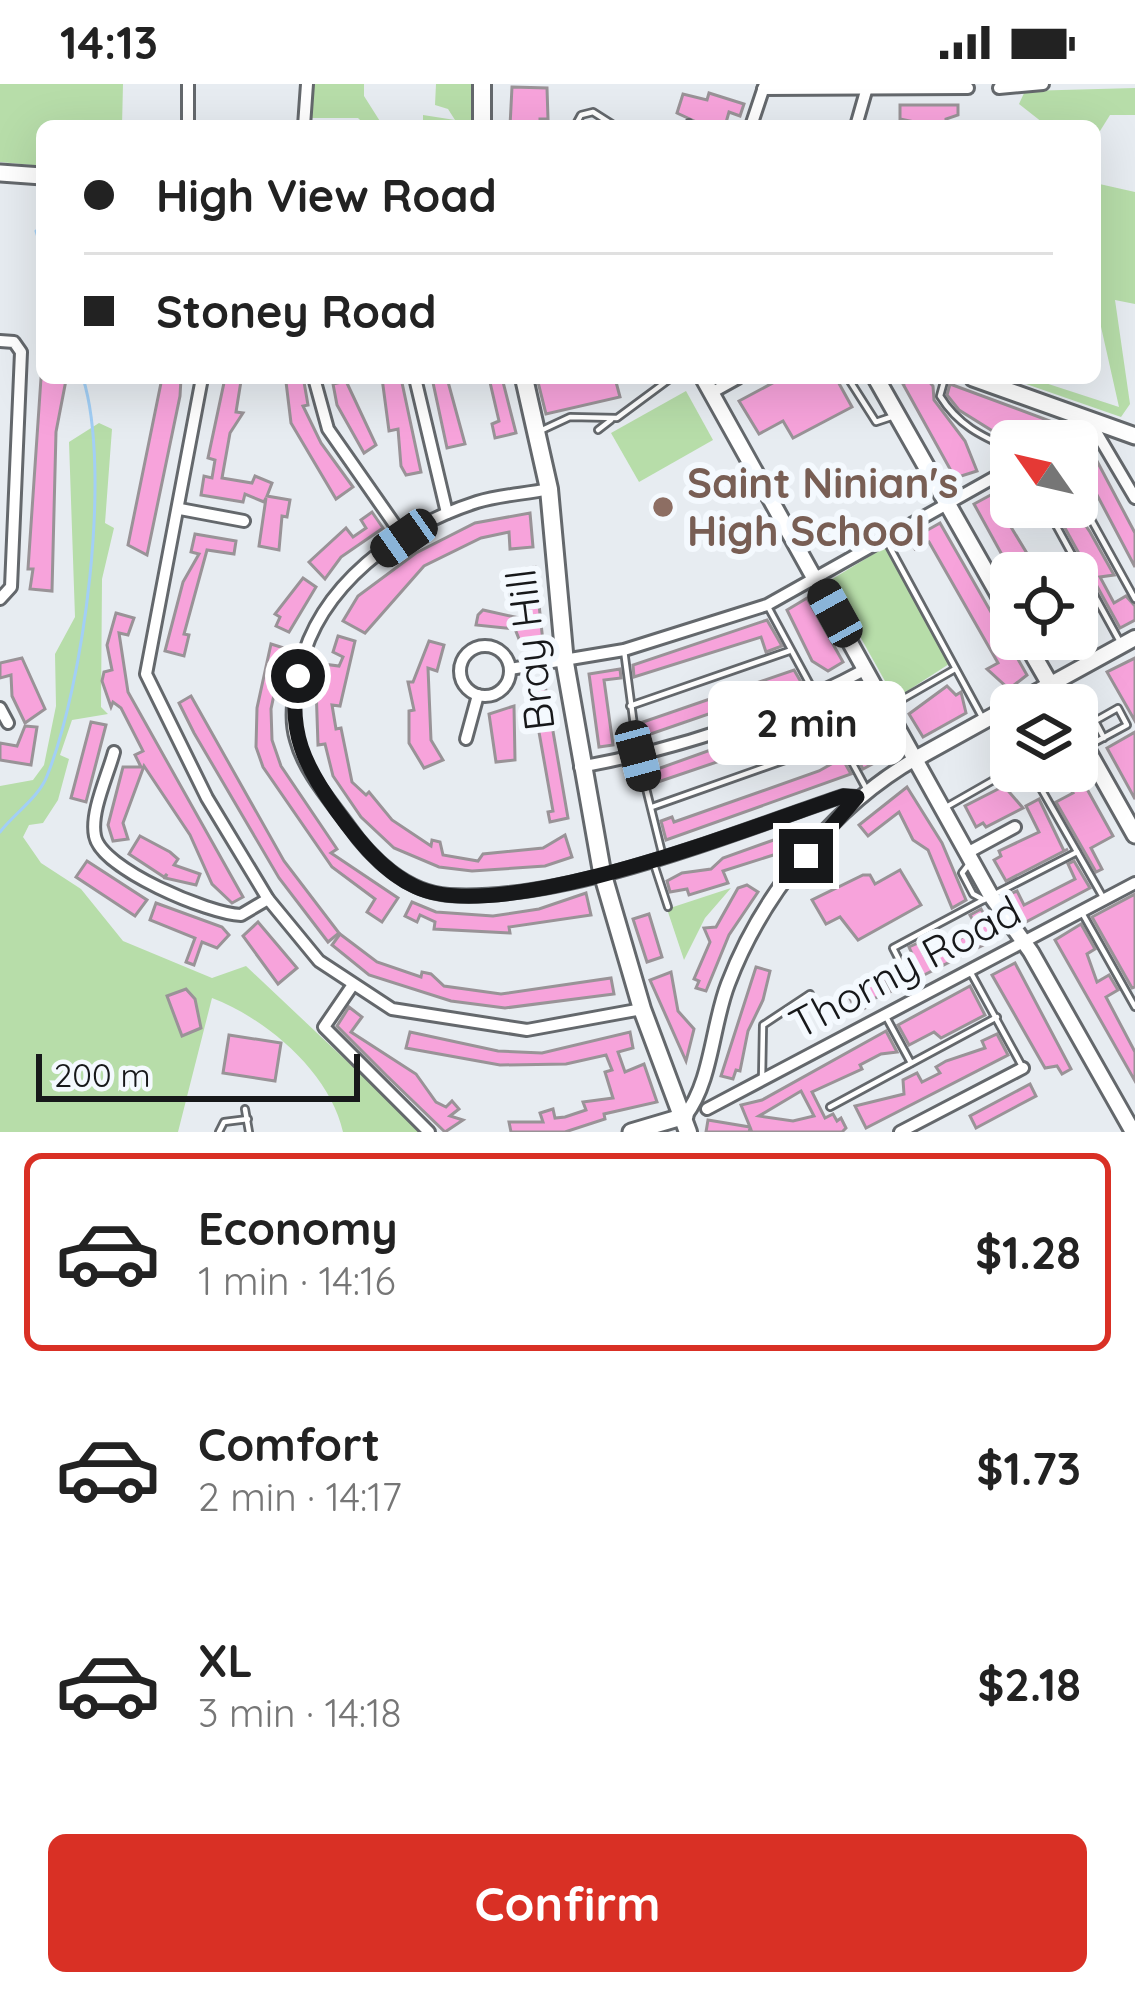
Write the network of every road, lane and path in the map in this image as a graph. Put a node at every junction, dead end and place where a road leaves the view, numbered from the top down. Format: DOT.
graph roads {
  1 [pos="188,84"];
  2 [pos="307,84"];
  3 [pos="482,84"];
  4 [pos="1043,84"];
  5 [pos="764,87"];
  6 [pos="968,88"];
  7 [pos="999,88"];
  8 [pos="866,91"];
  9 [pos="188,120"];
  10 [pos="304,120"];
  11 [pos="482,120"];
  12 [pos="578,120"];
  13 [pos="606,120"];
  14 [pos="753,120"];
  15 [pos="858,120"];
  16 [pos="0,173"];
  17 [pos="36,176"];
  18 [pos="0,341"];
  19 [pos="201,384"];
  20 [pos="316,384"];
  21 [pos="416,384"];
  22 [pos="525,384"];
  23 [pos="662,384"];
  24 [pos="707,384"];
  25 [pos="728,384"];
  26 [pos="852,384"];
  27 [pos="879,384"];
  28 [pos="943,384"];
  29 [pos="990,384"];
  30 [pos="712,393"];
  31 [pos="896,415"];
  32 [pos="610,420"];
  33 [pos="1089,420"];
  34 [pos="1098,423"];
  35 [pos="598,430"];
  36 [pos="1132,432"];
  37 [pos="537,433"];
  38 [pos="1098,435"];
  39 [pos="990,440"];
  40 [pos="0,476"];
  41 [pos="14,477"];
  42 [pos="990,479"];
  43 [pos="548,489"];
  44 [pos="1133,493"];
  45 [pos="947,503"];
  46 [pos="180,509"];
  47 [pos="446,513"];
  48 [pos="244,521"];
  49 [pos="1059,528"];
  50 [pos="1096,528"];
  51 [pos="884,537"];
  52 [pos="404,538"];
  53 [pos="815,577"];
  54 [pos="990,579"];
  55 [pos="0,598"];
  56 [pos="1135,599"];
  57 [pos="767,605"];
  58 [pos="1128,642"];
  59 [pos="624,650"];
  60 [pos="791,651"];
  61 [pos="565,663"];
  62 [pos="510,669"];
  63 [pos="866,669"];
  64 [pos="956,669"];
  65 [pos="1052,684"];
  66 [pos="478,695"];
  67 [pos="817,696"];
  68 [pos="630,706"];
  69 [pos="887,708"];
  70 [pos="990,718"];
  71 [pos="984,721"];
  72 [pos="1104,738"];
  73 [pos="466,739"];
  74 [pos="1098,739"];
  75 [pos="840,741"];
  76 [pos="114,752"];
  77 [pos="638,756"];
  78 [pos="917,758"];
  79 [pos="580,766"];
  80 [pos="1098,770"];
  81 [pos="990,782"];
  82 [pos="1043,792"];
  83 [pos="862,794"];
  84 [pos="652,807"];
  85 [pos="943,809"];
  86 [pos="1016,827"];
  87 [pos="1135,836"];
  88 [pos="1077,852"];
  89 [pos="970,857"];
  90 [pos="658,860"];
  91 [pos="602,872"];
  92 [pos="1135,883"];
  93 [pos="987,898"];
  94 [pos="268,899"];
  95 [pos="1104,899"];
  96 [pos="668,907"];
  97 [pos="1082,910"];
  98 [pos="1022,942"];
  99 [pos="970,970"];
  100 [pos="352,986"];
  101 [pos="810,994"];
  102 [pos="918,997"];
  103 [pos="1135,1006"];
  104 [pos="642,1009"];
  105 [pos="885,1015"];
  106 [pos="997,1017"];
  107 [pos="911,1063"];
  108 [pos="1023,1068"];
  109 [pos="762,1080"];
  110 [pos="830,1107"];
  111 [pos="245,1108"];
  112 [pos="707,1109"];
  113 [pos="926,1118"];
  114 [pos="248,1120"];
  115 [pos="686,1124"];
  116 [pos="219,1132"];
  117 [pos="249,1132"];
  118 [pos="429,1132"];
  119 [pos="631,1132"];
  120 [pos="900,1132"];
  121 [pos="934,1132"];
  122 [pos="1133,1132"];
  1 -- 9 [label="street"];
  2 -- 10 [label="street"];
  3 -- 11 [label="highway"];
  4 -- 7 [label="street"];
  5 -- 8 [label="street"];
  5 -- 14 [label="street"];
  6 -- 8 [label="street"];
  8 -- 15 [label="street"];
  12 -- 13 [label="lane"];
  16 -- 17 [label="main road"];
  18 -- 41 [label="street"];
  19 -- 46 [label="street"];
  20 -- 52 [label="street"];
  21 -- 47 [label="street"];
  22 -- 37 [label="highway, Bray Hill"];
  23 -- 32 [label="lane"];
  24 -- 30 [label="main road"];
  25 -- 30 [label="street"];
  26 -- 31 [label="lane"];
  27 -- 31 [label="main road"];
  28 -- 39 [label="lane"];
  29 -- 33 [label="main road"];
  30 -- 53 [label="main road"];
  31 -- 45 [label="main road"];
  32 -- 35 [label="lane"];
  32 -- 37 [label="lane"];
  34 -- 36 [label="main road"];
  37 -- 43 [label="highway, Bray Hill"];
  38 -- 44 [label="street"];
  40 -- 41 [label="street"];
  41 -- 55 [label="street"];
  42 -- 45 [label="street"];
  43 -- 47 [label="street"];
  43 -- 61 [label="highway, Bray Hill"];
  45 -- 51 [label="street"];
  45 -- 54 [label="main road"];
  46 -- 48 [label="street"];
  46 -- 94 [label="street"];
  47 -- 52 [label="street"];
  49 -- 58 [label="lane"];
  50 -- 56 [label="lane"];
  51 -- 53 [label="street"];
  51 -- 64 [label="lane"];
  52 -- 91 [label="street"];
  53 -- 57 [label="street"];
  53 -- 63 [label="main road"];
  57 -- 59 [label="street"];
  57 -- 60 [label="lane"];
  58 -- 65 [label="main road"];
  59 -- 61 [label="street"];
  59 -- 68 [label="lane"];
  60 -- 67 [label="lane"];
  60 -- 68 [label="lane"];
  61 -- 62 [label="street"];
  61 -- 79 [label="highway, Bray Hill"];
  62 -- 66 [label="street"];
  62 -- 66 [label="street"];
  63 -- 67 [label="street"];
  63 -- 69 [label="main road"];
  64 -- 69 [label="lane"];
  64 -- 71 [label="lane"];
  66 -- 73 [label="street"];
  67 -- 75 [label="lane"];
  67 -- 77 [label="street"];
  68 -- 77 [label="lane"];
  69 -- 78 [label="main road"];
  70 -- 71 [label="main road"];
  71 -- 78 [label="main road"];
  72 -- 72 [label="lane"];
  72 -- 74 [label="lane"];
  75 -- 83 [label="lane"];
  75 -- 84 [label="lane"];
  76 -- 94 [label="street"];
  77 -- 79 [label="street"];
  77 -- 84 [label="lane"];
  78 -- 83 [label="street"];
  78 -- 85 [label="main road"];
  79 -- 91 [label="highway, Bray Hill"];
  80 -- 87 [label="main road"];
  81 -- 85 [label="lane"];
  82 -- 88 [label="lane"];
  83 -- 90 [label="street"];
  83 -- 115 [label="street"];
  84 -- 90 [label="lane"];
  85 -- 89 [label="main road"];
  86 -- 89 [label="street"];
  88 -- 93 [label="lane"];
  88 -- 95 [label="lane"];
  89 -- 93 [label="main road"];
  90 -- 91 [label="street"];
  90 -- 96 [label="lane"];
  91 -- 104 [label="highway, Bray Hill"];
  92 -- 95 [label="street, Thorny Road"];
  93 -- 98 [label="main road"];
  93 -- 102 [label="lane"];
  94 -- 100 [label="street"];
  95 -- 97 [label="street, Thorny Road"];
  97 -- 98 [label="street, Thorny Road"];
  97 -- 103 [label="lane"];
  98 -- 99 [label="street, Thorny Road"];
  98 -- 122 [label="main road"];
  99 -- 102 [label="street, Thorny Road"];
  99 -- 106 [label="lane"];
  100 -- 104 [label="street"];
  100 -- 118 [label="street"];
  101 -- 109 [label="lane"];
  102 -- 105 [label="street, Thorny Road"];
  104 -- 115 [label="highway, Bray Hill"];
  105 -- 107 [label="lane"];
  105 -- 109 [label="street, Thorny Road"];
  106 -- 107 [label="lane"];
  106 -- 108 [label="lane"];
  107 -- 110 [label="lane"];
  108 -- 113 [label="street"];
  109 -- 112 [label="street, Thorny Road"];
  111 -- 114 [label="lane"];
  113 -- 120 [label="street"];
  113 -- 121 [label="lane"];
  114 -- 116 [label="lane"];
  114 -- 117 [label="lane"];
  115 -- 119 [label="main road"];
}
